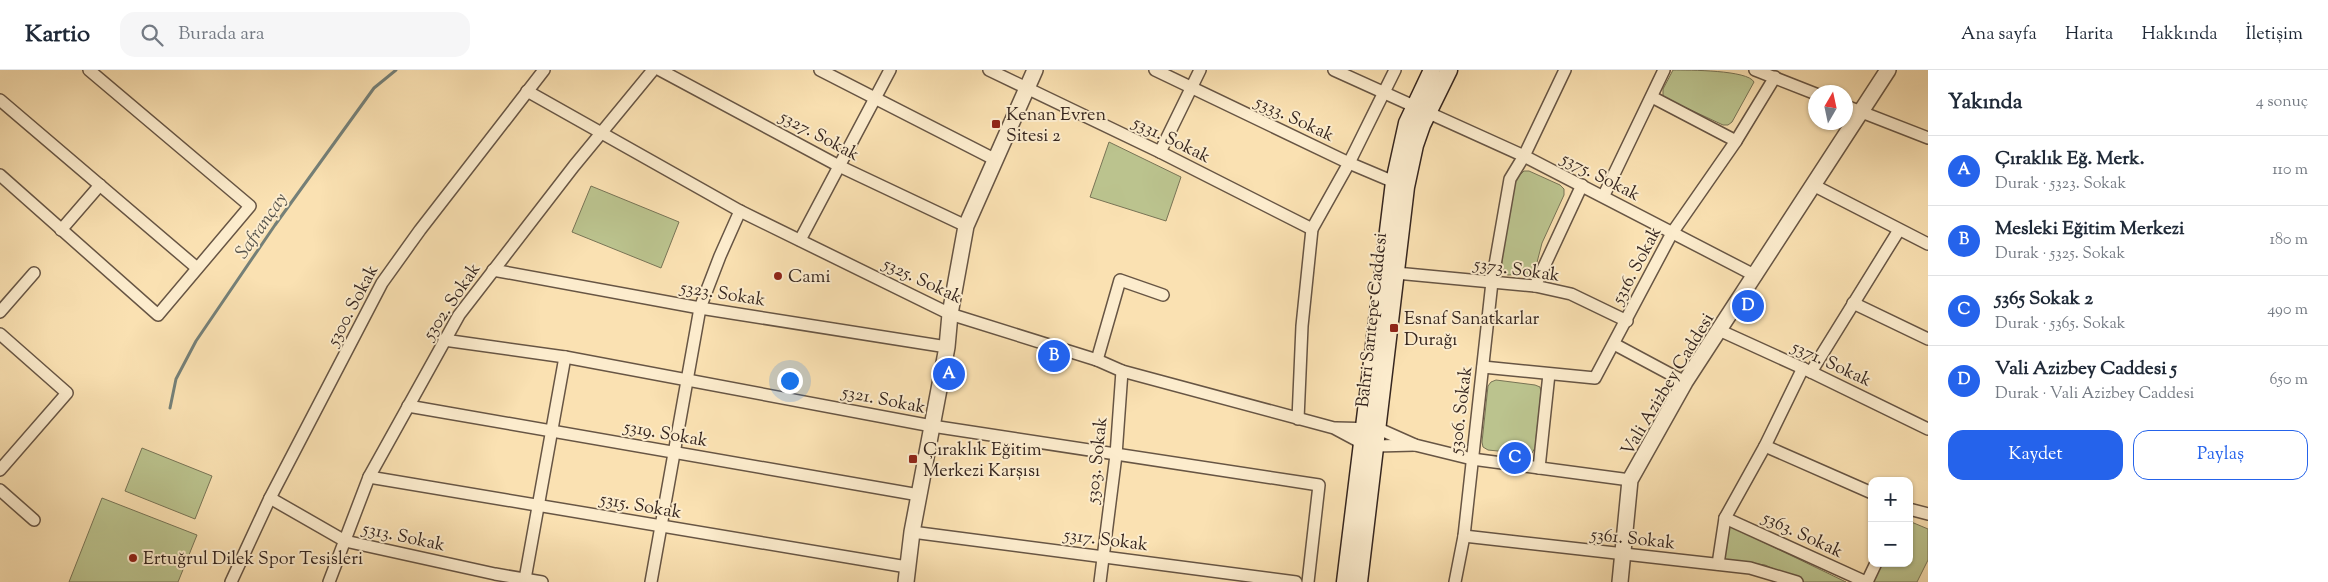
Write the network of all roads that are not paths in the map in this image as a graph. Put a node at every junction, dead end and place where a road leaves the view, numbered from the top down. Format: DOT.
graph roads {
  1 [pos="89,70"];
  2 [pos="544,70"];
  3 [pos="653,70"];
  4 [pos="660,70"];
  5 [pos="820,70"];
  6 [pos="890,70"];
  7 [pos="989,70"];
  8 [pos="1035,70"];
  9 [pos="1155,70"];
  10 [pos="1200,70"];
  11 [pos="1334,70"];
  12 [pos="1395,70"];
  13 [pos="1432,70"];
  14 [pos="1448,70"];
  15 [pos="1564,70"];
  16 [pos="1664,70"];
  17 [pos="1755,70"];
  18 [pos="1888,70"];
  19 [pos="1775,78"];
  20 [pos="1190,88"];
  21 [pos="1027,89"];
  22 [pos="527,91"];
  23 [pos="1808,91"];
  24 [pos="1385,94"];
  25 [pos="874,97"];
  26 [pos="1652,97"];
  27 [pos="0,100"];
  28 [pos="1853,109"];
  29 [pos="1421,110"];
  30 [pos="1860,112"];
  31 [pos="603,133"];
  32 [pos="1928,138"];
  33 [pos="1736,141"];
  34 [pos="1160,152"];
  35 [pos="1524,156"];
  36 [pos="994,160"];
  37 [pos="1349,164"];
  38 [pos="839,166"];
  39 [pos="0,175"];
  40 [pos="1394,182"];
  41 [pos="100,185"];
  42 [pos="1582,185"];
  43 [pos="1813,185"];
  44 [pos="1604,196"];
  45 [pos="740,211"];
  46 [pos="966,226"];
  47 [pos="1312,229"];
  48 [pos="61,230"];
  49 [pos="1899,230"];
  50 [pos="1672,233"];
  51 [pos="800,240"];
  52 [pos="1928,244"];
  53 [pos="197,268"];
  54 [pos="493,270"];
  55 [pos="1396,272"];
  56 [pos="34,273"];
  57 [pos="1756,276"];
  58 [pos="1492,282"];
  59 [pos="1535,286"];
  60 [pos="1163,295"];
  61 [pos="1852,303"];
  62 [pos="700,308"];
  63 [pos="0,312"];
  64 [pos="950,314"];
  65 [pos="1627,321"];
  66 [pos="1720,330"];
  67 [pos="0,334"];
  68 [pos="1928,339"];
  69 [pos="444,340"];
  70 [pos="1614,344"];
  71 [pos="947,347"];
  72 [pos="565,358"];
  73 [pos="1097,360"];
  74 [pos="1483,367"];
  75 [pos="1807,370"];
  76 [pos="1122,371"];
  77 [pos="1549,374"];
  78 [pos="688,380"];
  79 [pos="1685,382"];
  80 [pos="408,406"];
  81 [pos="1298,419"];
  82 [pos="932,426"];
  83 [pos="1928,429"];
  84 [pos="551,431"];
  85 [pos="1370,436"];
  86 [pos="1415,445"];
  87 [pos="1765,446"];
  88 [pos="675,453"];
  89 [pos="1116,455"];
  90 [pos="1472,458"];
  91 [pos="1539,468"];
  92 [pos="0,470"];
  93 [pos="369,477"];
  94 [pos="1630,480"];
  95 [pos="0,490"];
  96 [pos="1868,491"];
  97 [pos="919,495"];
  98 [pos="270,498"];
  99 [pos="538,504"];
  100 [pos="1913,510"];
  101 [pos="1928,514"];
  102 [pos="1725,518"];
  103 [pos="34,520"];
  104 [pos="662,527"];
  105 [pos="912,532"];
  106 [pos="1464,536"];
  107 [pos="345,541"];
  108 [pos="1624,554"];
  109 [pos="1103,556"];
  110 [pos="1718,564"];
  111 [pos="1874,567"];
  112 [pos="906,574"];
  113 [pos="495,578"];
  114 [pos="525,579"];
  115 [pos="231,582"];
  116 [pos="329,582"];
  117 [pos="542,582"];
  118 [pos="651,582"];
  119 [pos="1100,582"];
  120 [pos="1296,582"];
  121 [pos="1308,582"];
  122 [pos="1344,582"];
  123 [pos="1359,582"];
  124 [pos="1456,582"];
  125 [pos="1620,582"];
  126 [pos="1797,582"];
  127 [pos="1866,582"];
  1 -- 53 [label="street"];
  2 -- 22 [label="street, 5300. Sokak"];
  3 -- 31 [label="street, 5302. Sokak"];
  4 -- 38 [label="street, 5327. Sokak"];
  5 -- 25 [label="street"];
  6 -- 25 [label="street"];
  7 -- 21 [label="street, 5331. Sokak"];
  8 -- 21 [label="street"];
  9 -- 20 [label="street, 5333. Sokak"];
  10 -- 20 [label="street"];
  11 -- 24 [label="street, 5375. Sokak"];
  12 -- 24 [label="street"];
  13 -- 29 [label="main road, Bahri Sarıtepe Caddesi"];
  14 -- 29 [label="main road, Bahri Sarıtepe Caddesi"];
  15 -- 35 [label="street, 5306. Sokak"];
  16 -- 26 [label="street"];
  17 -- 19 [label="street"];
  18 -- 30 [label="street, Vali Azizbey Caddesi"];
  19 -- 23 [label="street"];
  19 -- 33 [label="street, 5316. Sokak"];
  20 -- 34 [label="street"];
  20 -- 37 [label="street, 5333. Sokak"];
  21 -- 34 [label="street, 5331. Sokak"];
  21 -- 36 [label="street"];
  22 -- 31 [label="street, 5325. Sokak"];
  22 -- 98 [label="street, 5300. Sokak"];
  24 -- 29 [label="street, 5375. Sokak"];
  24 -- 37 [label="street"];
  25 -- 36 [label="street"];
  25 -- 38 [label="street"];
  26 -- 33 [label="street"];
  26 -- 44 [label="street"];
  27 -- 41 [label="street"];
  28 -- 30 [label="street"];
  29 -- 35 [label="street, 5375. Sokak"];
  29 -- 40 [label="main road, Bahri Sarıtepe Caddesi"];
  29 -- 55 [label="main road, Bahri Sarıtepe Caddesi"];
  30 -- 32 [label="street"];
  30 -- 43 [label="street, Vali Azizbey Caddesi"];
  31 -- 45 [label="street, 5325. Sokak"];
  31 -- 54 [label="street, 5302. Sokak"];
  33 -- 50 [label="street, 5316. Sokak"];
  34 -- 47 [label="street, 5331. Sokak"];
  35 -- 42 [label="street, 5375. Sokak"];
  35 -- 58 [label="street, 5306. Sokak"];
  36 -- 46 [label="street"];
  37 -- 40 [label="street, 5333. Sokak"];
  37 -- 47 [label="street"];
  38 -- 46 [label="street, 5327. Sokak"];
  38 -- 51 [label="street"];
  39 -- 48 [label="street"];
  40 -- 85 [label="main road, Bahri Sarıtepe Caddesi"];
  41 -- 48 [label="street"];
  41 -- 53 [label="street"];
  42 -- 44 [label="street, 5375. Sokak"];
  42 -- 59 [label="street"];
  43 -- 49 [label="street"];
  43 -- 57 [label="street, Vali Azizbey Caddesi"];
  44 -- 50 [label="street, 5375. Sokak"];
  45 -- 51 [label="street, 5325. Sokak"];
  45 -- 62 [label="street"];
  46 -- 64 [label="street"];
  47 -- 81 [label="street"];
  48 -- 53 [label="street"];
  49 -- 52 [label="street"];
  49 -- 61 [label="street"];
  50 -- 57 [label="street, 5375. Sokak"];
  50 -- 65 [label="street, 5316. Sokak"];
  51 -- 64 [label="street, 5325. Sokak"];
  54 -- 62 [label="street, 5323. Sokak"];
  54 -- 69 [label="street, 5302. Sokak"];
  55 -- 58 [label="street, 5373. Sokak"];
  55 -- 85 [label="main road, Bahri Sarıtepe Caddesi"];
  56 -- 63 [label="street"];
  57 -- 66 [label="street, Vali Azizbey Caddesi"];
  58 -- 59 [label="street, 5373. Sokak"];
  58 -- 74 [label="street, 5306. Sokak"];
  59 -- 65 [label="street, 5373. Sokak"];
  60 -- 73 [label="street"];
  61 -- 68 [label="street"];
  61 -- 75 [label="street"];
  62 -- 71 [label="street, 5323. Sokak"];
  62 -- 78 [label="street"];
  64 -- 71 [label="street"];
  64 -- 73 [label="street, 5325. Sokak"];
  65 -- 70 [label="street, 5316. Sokak"];
  66 -- 75 [label="street, 5371. Sokak"];
  66 -- 79 [label="street, Vali Azizbey Caddesi"];
  67 -- 92 [label="street"];
  69 -- 72 [label="street, 5321. Sokak"];
  69 -- 80 [label="street, 5302. Sokak"];
  70 -- 77 [label="street, 5316. Sokak"];
  70 -- 79 [label="street"];
  71 -- 82 [label="street"];
  72 -- 78 [label="street, 5321. Sokak"];
  72 -- 84 [label="street"];
  73 -- 76 [label="street, 5325. Sokak"];
  74 -- 77 [label="street, 5316. Sokak"];
  74 -- 90 [label="street, 5306. Sokak"];
  75 -- 83 [label="street, 5371. Sokak"];
  75 -- 87 [label="street"];
  76 -- 81 [label="street, 5325. Sokak"];
  76 -- 89 [label="street, 5303. Sokak"];
  77 -- 91 [label="street"];
  78 -- 82 [label="street, 5321. Sokak"];
  78 -- 88 [label="street"];
  79 -- 94 [label="street, Vali Azizbey Caddesi"];
  80 -- 84 [label="street, 5319. Sokak"];
  80 -- 93 [label="street, 5302. Sokak"];
  81 -- 85 [label="street, 5325. Sokak"];
  82 -- 89 [label="street, 5321. Sokak"];
  82 -- 97 [label="street"];
  84 -- 88 [label="street, 5319. Sokak"];
  84 -- 99 [label="street"];
  85 -- 86 [label="street, 5325. Sokak"];
  85 -- 86 [label="street"];
  85 -- 122 [label="main road, Bahri Sarıtepe Caddesi"];
  85 -- 123 [label="main road, Bahri Sarıtepe Caddesi"];
  86 -- 90 [label="street"];
  87 -- 96 [label="street"];
  87 -- 102 [label="street"];
  88 -- 97 [label="street, 5319. Sokak"];
  88 -- 104 [label="street"];
  89 -- 109 [label="street, 5303. Sokak"];
  89 -- 121 [label="street, 5321. Sokak"];
  90 -- 91 [label="street"];
  90 -- 106 [label="street, 5306. Sokak"];
  91 -- 94 [label="street"];
  93 -- 99 [label="street, 5315. Sokak"];
  93 -- 107 [label="street, 5302. Sokak"];
  94 -- 108 [label="street, Vali Azizbey Caddesi"];
  95 -- 103 [label="street"];
  97 -- 105 [label="street"];
  98 -- 107 [label="street, 5313. Sokak"];
  98 -- 115 [label="street, 5300. Sokak"];
  99 -- 104 [label="street, 5315. Sokak"];
  99 -- 114 [label="street"];
  100 -- 101 [label="street"];
  102 -- 110 [label="street"];
  102 -- 127 [label="street, 5363. Sokak"];
  104 -- 112 [label="street, 5315. Sokak"];
  104 -- 118 [label="street"];
  105 -- 109 [label="street, 5317. Sokak"];
  105 -- 112 [label="street"];
  106 -- 108 [label="street, 5361. Sokak"];
  106 -- 124 [label="street, 5306. Sokak"];
  107 -- 113 [label="street, 5313. Sokak"];
  107 -- 116 [label="street, 5302. Sokak"];
  108 -- 110 [label="street, 5361. Sokak"];
  108 -- 125 [label="street, Vali Azizbey Caddesi"];
  109 -- 119 [label="street, 5303. Sokak"];
  109 -- 120 [label="street, 5317. Sokak"];
  110 -- 126 [label="street, 5361. Sokak"];
  111 -- 127 [label="street"];
  113 -- 114 [label="street, 5313. Sokak"];
  114 -- 117 [label="street, 5313. Sokak"];
}
